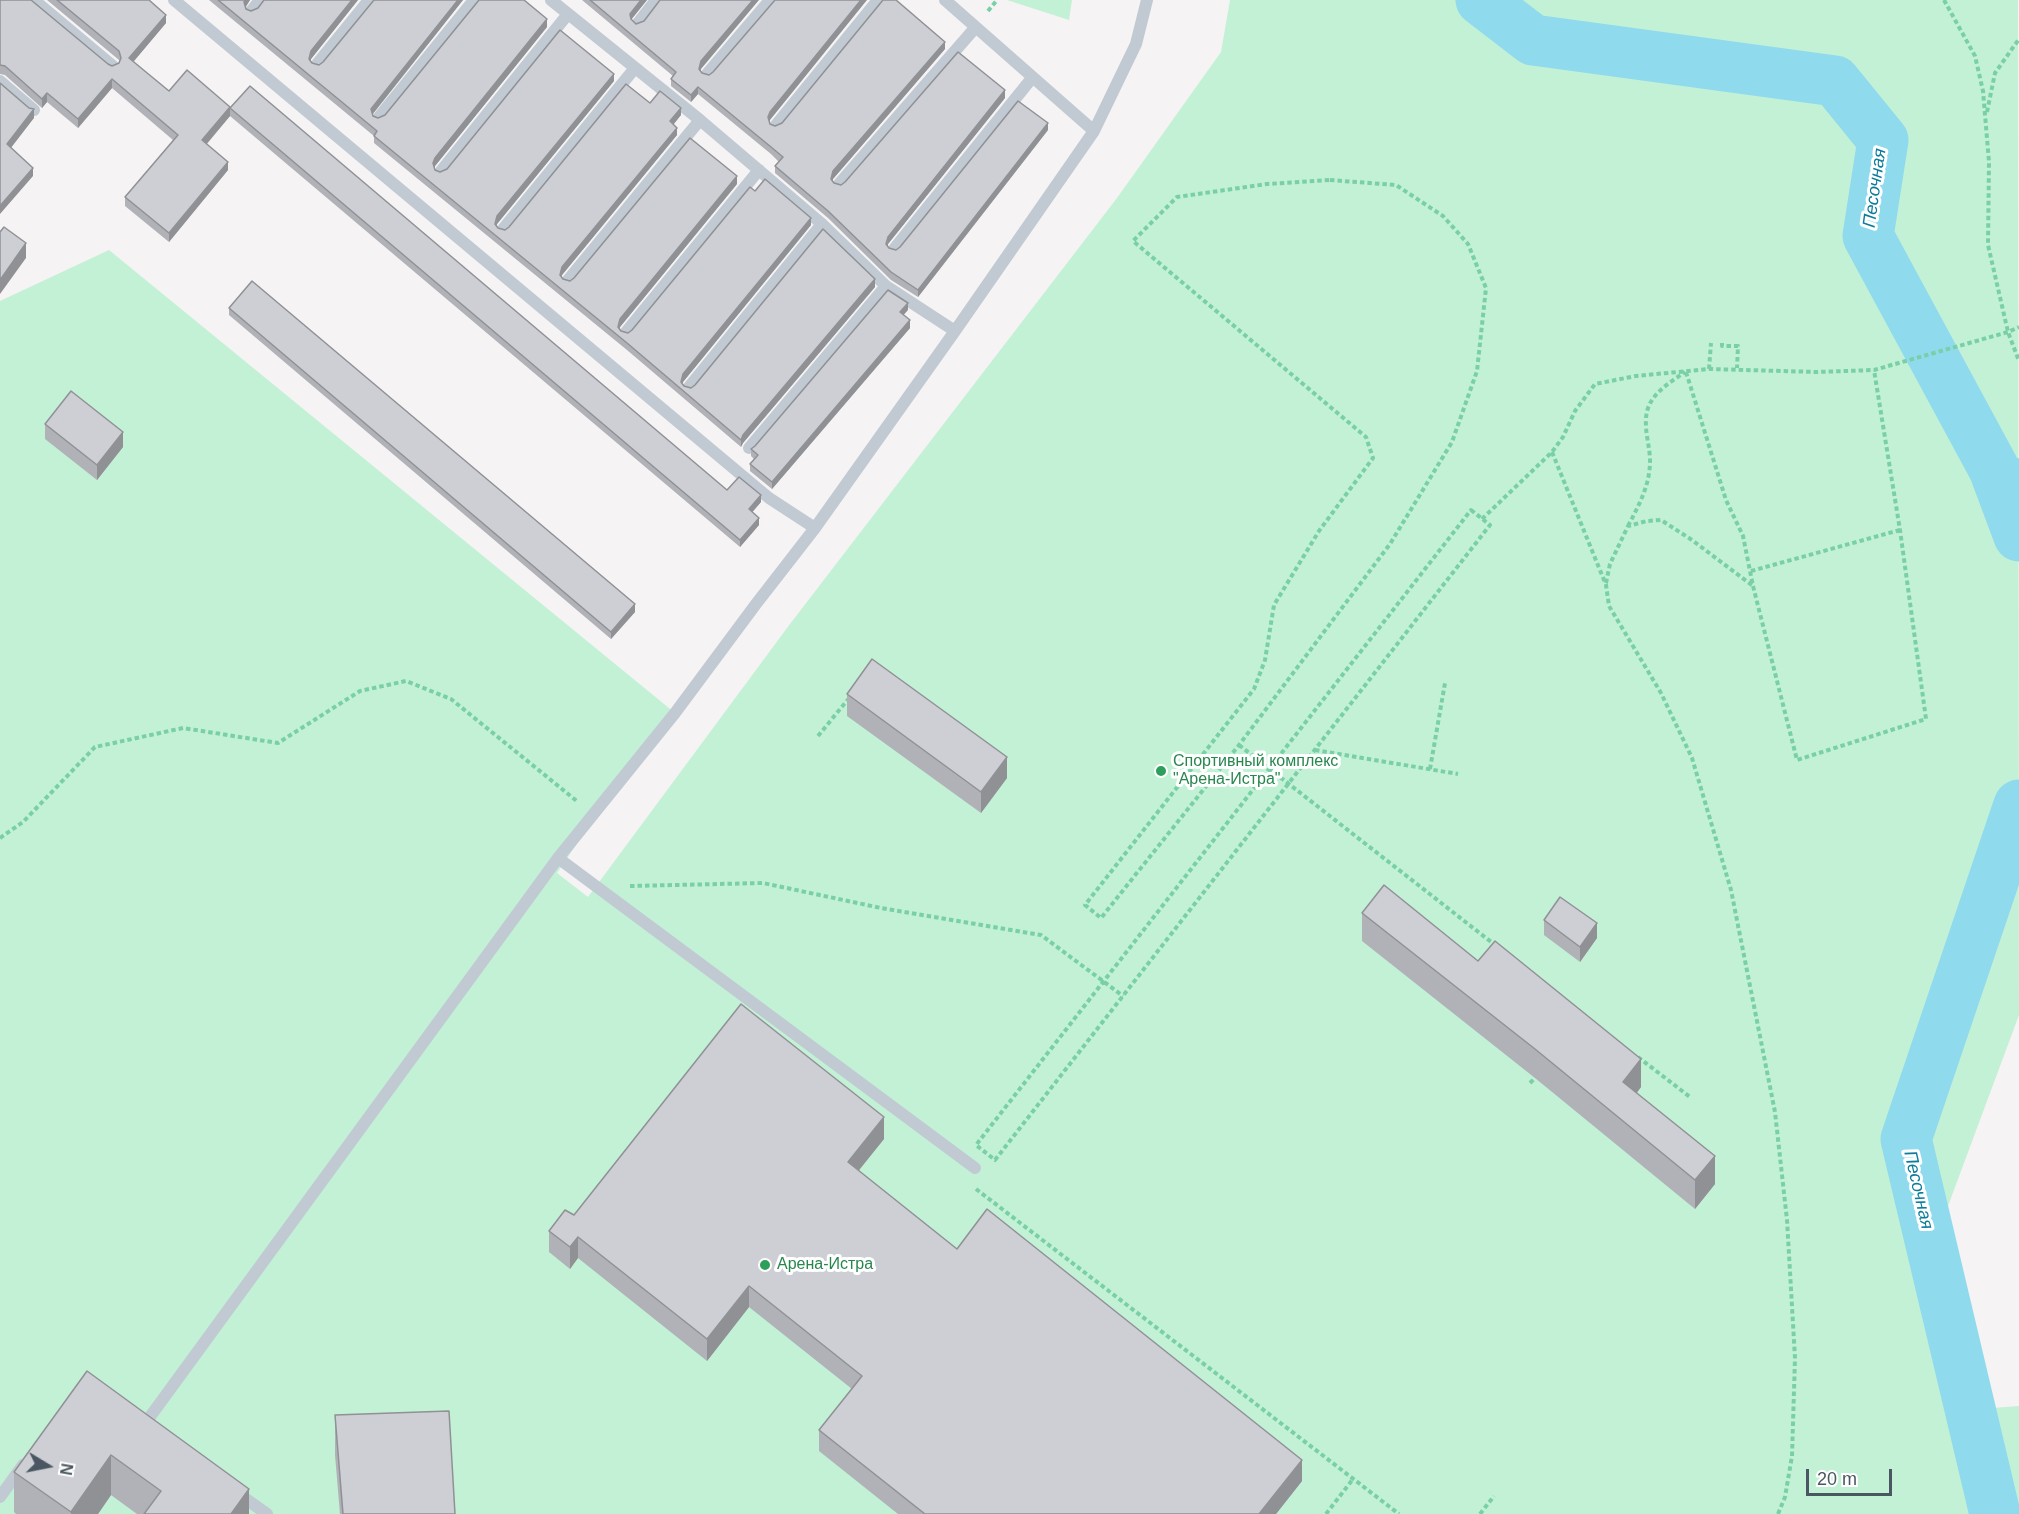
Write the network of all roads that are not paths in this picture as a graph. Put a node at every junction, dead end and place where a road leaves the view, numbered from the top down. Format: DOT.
graph roads {
  1 [pos="34,0"];
  2 [pos="174,0"];
  3 [pos="369,0"];
  4 [pos="474,0"];
  5 [pos="551,0"];
  6 [pos="656,0"];
  7 [pos="770,0"];
  8 [pos="878,0"];
  9 [pos="945,0"];
  10 [pos="1147,0"];
  11 [pos="568,14"];
  12 [pos="638,23"];
  13 [pos="975,28"];
  14 [pos="317,64"];
  15 [pos="113,66"];
  16 [pos="635,68"];
  17 [pos="707,74"];
  18 [pos="1032,78"];
  19 [pos="0,81"];
  20 [pos="33,110"];
  21 [pos="379,117"];
  22 [pos="700,120"];
  23 [pos="776,125"];
  24 [pos="1094,131"];
  25 [pos="759,170"];
  26 [pos="441,171"];
  27 [pos="839,184"];
  28 [pos="822,224"];
  29 [pos="503,229"];
  30 [pos="894,249"];
  31 [pos="568,280"];
  32 [pos="886,286"];
  33 [pos="955,331"];
  34 [pos="626,332"];
  35 [pos="689,387"];
  36 [pos="749,448"];
  37 [pos="815,528"];
  38 [pos="558,858"];
  39 [pos="975,1168"];
  40 [pos="144,1425"];
  41 [pos="28,1458"];
  42 [pos="229,1487"];
  43 [pos="0,1497"];
  44 [pos="267,1514"];
  1 -- 15 [label="lane"];
  2 -- 37 [label="lane"];
  3 -- 14 [label="lane"];
  4 -- 21 [label="lane"];
  5 -- 11 [label="lane"];
  6 -- 12 [label="lane"];
  7 -- 17 [label="lane"];
  8 -- 23 [label="lane"];
  9 -- 13 [label="lane"];
  10 -- 24 [label="lane"];
  11 -- 16 [label="lane"];
  11 -- 26 [label="lane"];
  13 -- 18 [label="lane"];
  13 -- 27 [label="lane"];
  16 -- 22 [label="lane"];
  16 -- 29 [label="lane"];
  18 -- 24 [label="lane"];
  18 -- 30 [label="lane"];
  19 -- 20 [label="lane"];
  22 -- 25 [label="lane"];
  22 -- 31 [label="lane"];
  24 -- 33 [label="lane"];
  25 -- 28 [label="lane"];
  25 -- 34 [label="lane"];
  28 -- 32 [label="lane"];
  28 -- 35 [label="lane"];
  32 -- 33 [label="lane"];
  32 -- 36 [label="lane"];
  33 -- 37 [label="lane"];
  37 -- 38 [label="lane"];
  38 -- 39 [label="lane"];
  38 -- 40 [label="lane"];
  41 -- 43 [label="lane"];
  42 -- 44 [label="lane"];
}
